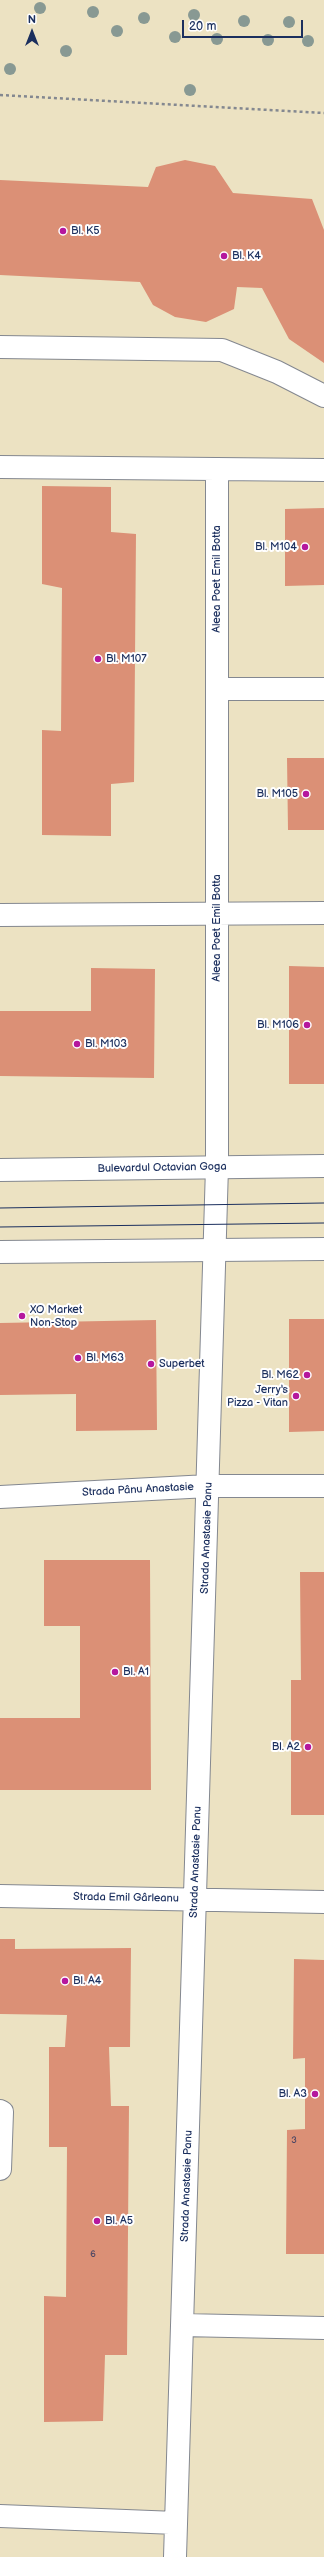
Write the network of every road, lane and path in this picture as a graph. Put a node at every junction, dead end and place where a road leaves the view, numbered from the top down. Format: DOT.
graph roads {
  1 [pos="0,95"];
  2 [pos="324,114"];
  3 [pos="0,347"];
  4 [pos="324,396"];
  5 [pos="0,467"];
  6 [pos="218,469"];
  7 [pos="324,470"];
  8 [pos="216,689"];
  9 [pos="324,689"];
  10 [pos="324,913"];
  11 [pos="217,914"];
  12 [pos="0,916"];
  13 [pos="324,1166"];
  14 [pos="217,1167"];
  15 [pos="0,1170"];
  16 [pos="215,1249"];
  17 [pos="324,1250"];
  18 [pos="0,1252"];
  19 [pos="208,1486"];
  20 [pos="324,1486"];
  21 [pos="0,1497"];
  22 [pos="0,1896"];
  23 [pos="195,1899"];
  24 [pos="324,1902"];
  25 [pos="0,2112"];
  26 [pos="0,2169"];
  27 [pos="182,2325"];
  28 [pos="324,2328"];
  29 [pos="0,2516"];
  30 [pos="176,2523"];
  31 [pos="175,2557"];
  1 -- 2 [label="path"];
  3 -- 4 [label="street"];
  5 -- 6 [label="street"];
  6 -- 7 [label="street"];
  6 -- 8 [label="street, Aleea Poet Emil Botta"];
  8 -- 9 [label="street"];
  8 -- 11 [label="street, Aleea Poet Emil Botta"];
  10 -- 11 [label="street"];
  11 -- 12 [label="street"];
  11 -- 14 [label="street, Aleea Poet Emil Botta"];
  13 -- 14 [label="street, Bulevardul Octavian Goga"];
  14 -- 15 [label="street, Bulevardul Octavian Goga"];
  14 -- 16 [label="street, Strada Anastasie Panu"];
  16 -- 17 [label="street"];
  16 -- 18 [label="street"];
  16 -- 19 [label="street, Strada Anastasie Panu"];
  19 -- 20 [label="street, Strada Pânu Anastasie"];
  19 -- 21 [label="street, Strada Pânu Anastasie"];
  19 -- 23 [label="street, Strada Anastasie Panu"];
  22 -- 23 [label="street, Strada Emil Gârleanu"];
  23 -- 24 [label="street, Strada Emil Gârleanu"];
  23 -- 27 [label="street, Strada Anastasie Panu"];
  25 -- 26 [label="street"];
  27 -- 28 [label="street"];
  27 -- 30 [label="street, Strada Anastasie Panu"];
  29 -- 30 [label="street"];
  30 -- 31 [label="street, Strada Anastasie Panu"];
}
